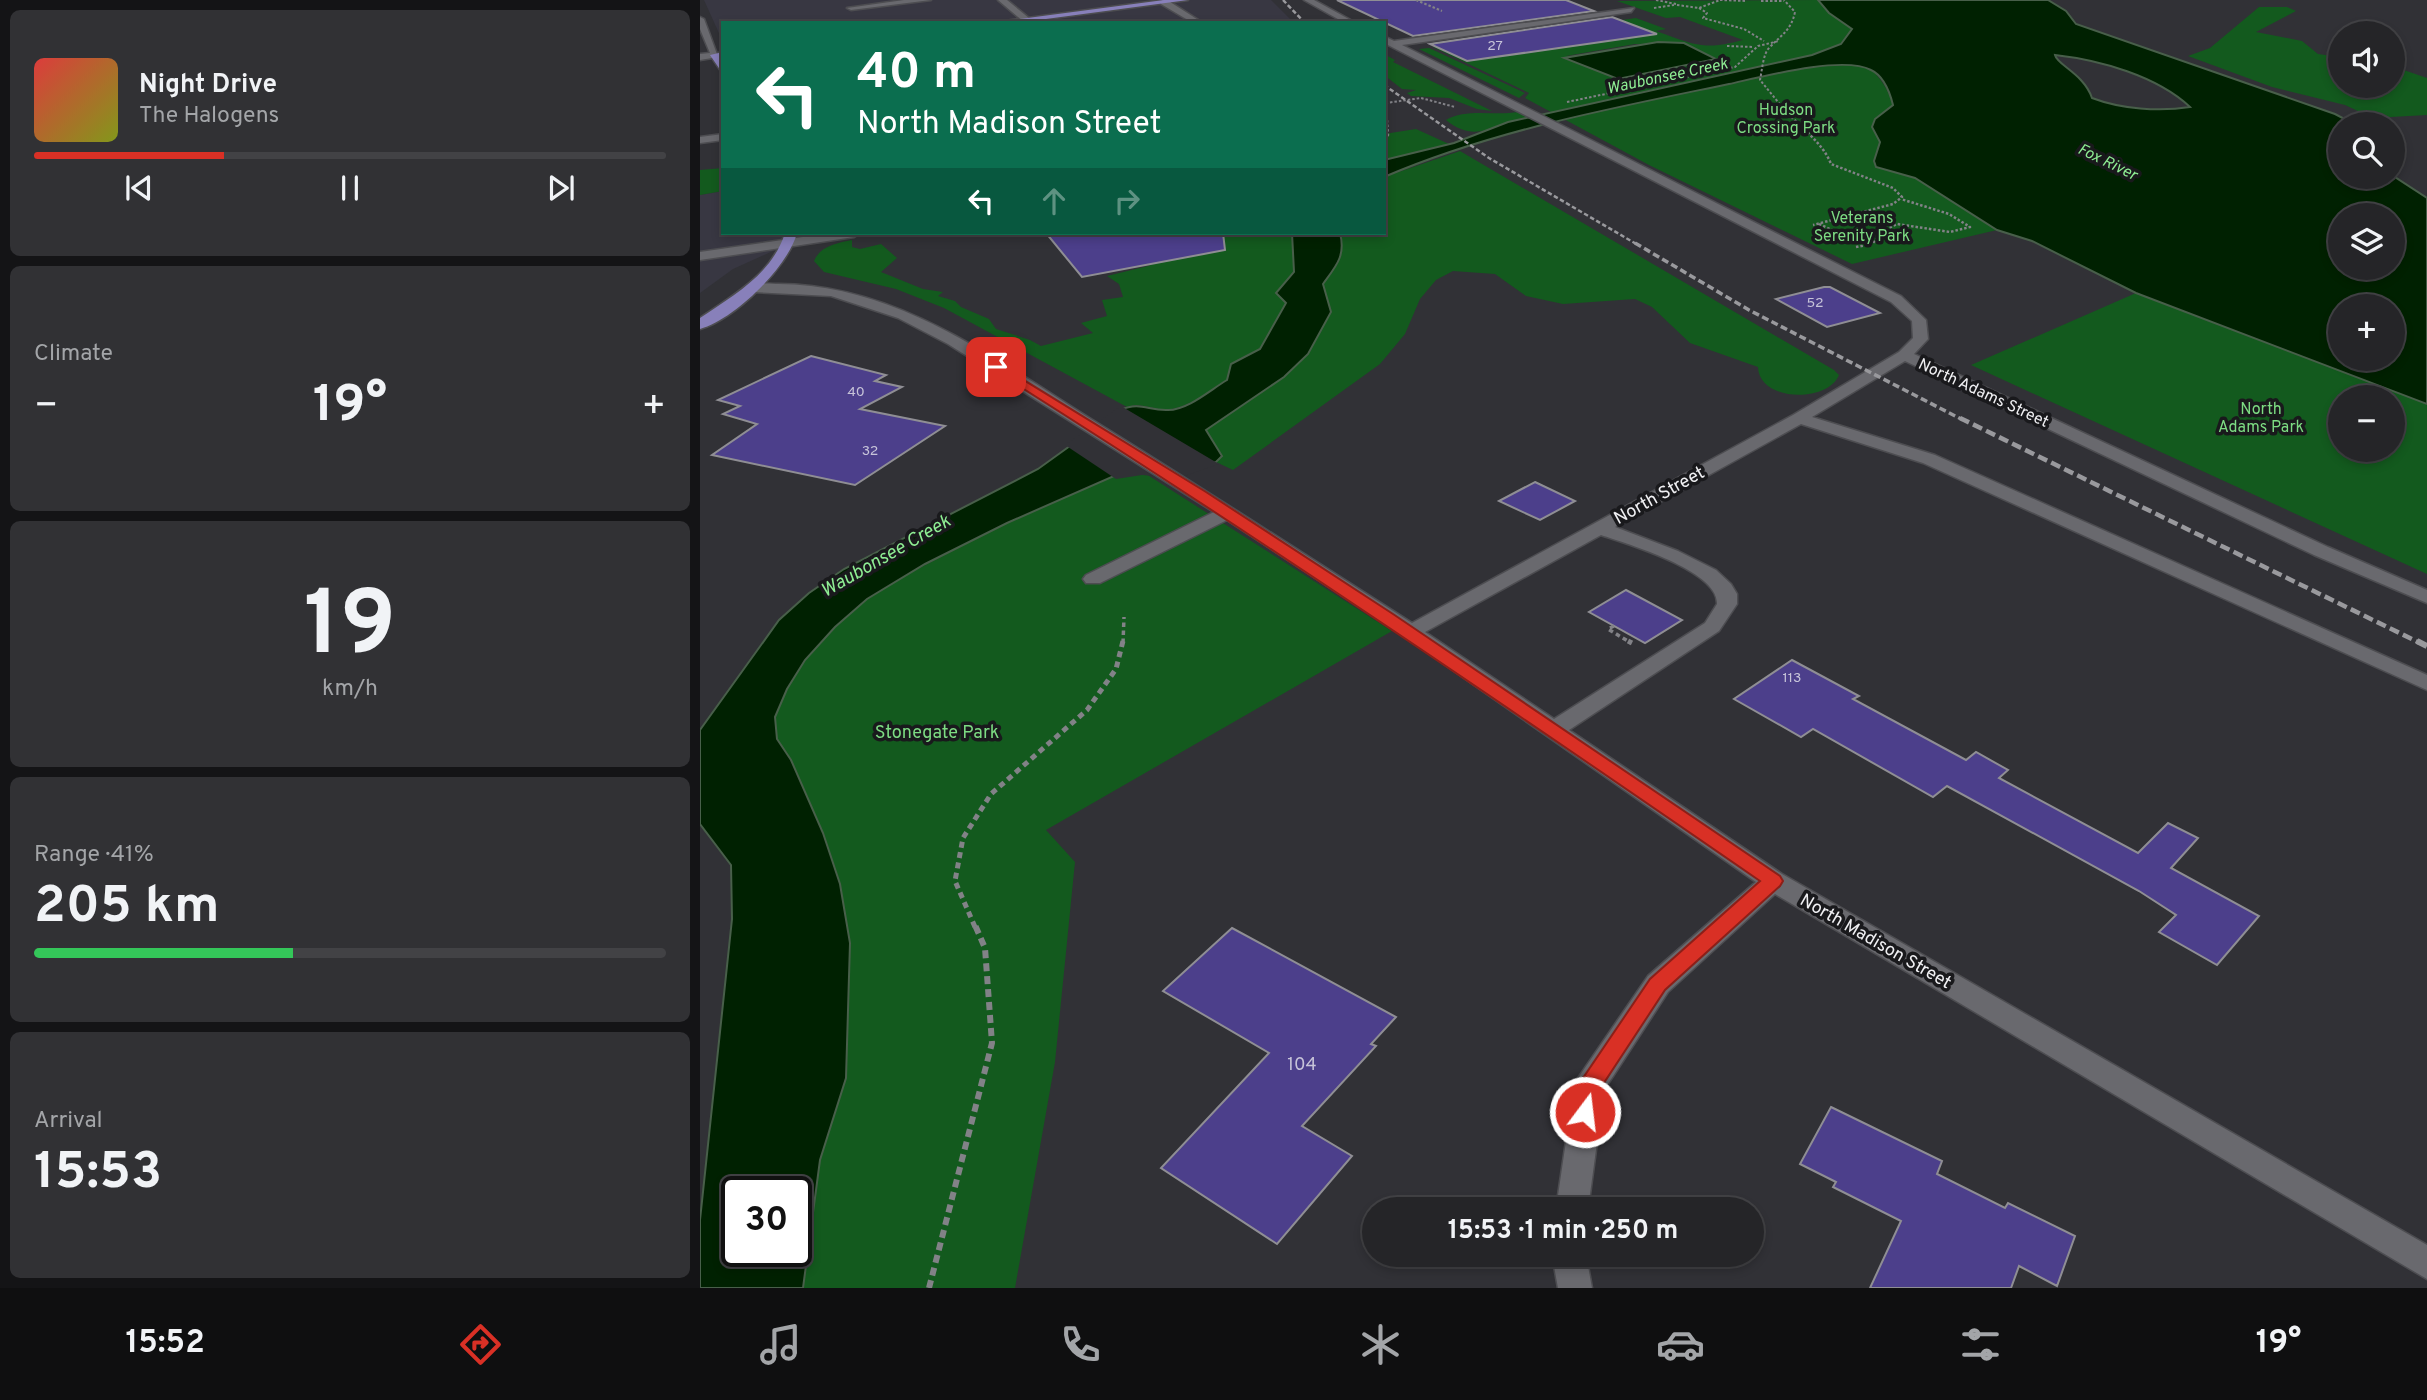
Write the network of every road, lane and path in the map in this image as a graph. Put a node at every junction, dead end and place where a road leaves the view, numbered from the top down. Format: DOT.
graph roads {
  1 [pos="927,0"];
  2 [pos="1002,0"];
  3 [pos="1184,0"];
  4 [pos="1308,0"];
  5 [pos="1656,0"];
  6 [pos="1720,0"];
  7 [pos="1785,0"];
  8 [pos="1746,1"];
  9 [pos="1761,1"];
  10 [pos="1164,2"];
  11 [pos="1610,3"];
  12 [pos="848,4"];
  13 [pos="1677,5"];
  14 [pos="1670,6"];
  15 [pos="1699,8"];
  16 [pos="861,21"];
  17 [pos="1028,21"];
  18 [pos="1196,21"];
  19 [pos="1348,21"];
  20 [pos="700,22"];
  21 [pos="1763,41"];
  22 [pos="1779,41"];
  23 [pos="1387,43"];
  24 [pos="1727,46"];
  25 [pos="1754,47"];
  26 [pos="719,55"];
  27 [pos="700,57"];
  28 [pos="1415,98"];
  29 [pos="1386,103"];
  30 [pos="1386,103"];
  31 [pos="1561,103"];
  32 [pos="721,137"];
  33 [pos="1386,137"];
  34 [pos="700,140"];
  35 [pos="1901,199"];
  36 [pos="828,235"];
  37 [pos="790,238"];
  38 [pos="1841,243"];
  39 [pos="1849,246"];
  40 [pos="700,256"];
  41 [pos="753,288"];
  42 [pos="700,325"];
  43 [pos="1904,355"];
  44 [pos="1799,418"];
  45 [pos="1228,512"];
  46 [pos="1600,528"];
  47 [pos="1093,579"];
  48 [pos="2427,597"];
  49 [pos="1124,617"];
  50 [pos="1410,632"];
  51 [pos="2427,683"];
  52 [pos="1553,730"];
  53 [pos="1773,881"];
  54 [pos="1574,1197"];
  55 [pos="2427,1263"];
  56 [pos="1572,1267"];
  57 [pos="929,1288"];
  58 [pos="1576,1288"];
  1 -- 12 [label="street"];
  2 -- 17 [label="street"];
  3 -- 10 [label="main road"];
  4 -- 19 [label="street"];
  5 -- 13 [label="path"];
  6 -- 8 [label="path"];
  6 -- 15 [label="path"];
  7 -- 9 [label="path"];
  7 -- 22 [label="path"];
  10 -- 17 [label="main road"];
  10 -- 18 [label="street"];
  11 -- 23 [label="street"];
  12 -- 16 [label="street"];
  13 -- 14 [label="path"];
  13 -- 15 [label="path"];
  15 -- 21 [label="path"];
  20 -- 26 [label="street"];
  21 -- 22 [label="path"];
  21 -- 25 [label="path"];
  22 -- 35 [label="path"];
  23 -- 43 [label="street, North Adams Street"];
  24 -- 25 [label="path"];
  25 -- 31 [label="path"];
  26 -- 27 [label="street"];
  28 -- 29 [label="path"];
  30 -- 33 [label="path"];
  32 -- 34 [label="street"];
  35 -- 38 [label="path"];
  35 -- 39 [label="path"];
  36 -- 37 [label="street"];
  37 -- 40 [label="street"];
  37 -- 41 [label="main road"];
  41 -- 42 [label="main road"];
  41 -- 45 [label="street, North Madison Street"];
  43 -- 44 [label="street, North Street"];
  43 -- 48 [label="street, North Adams Street"];
  44 -- 46 [label="street, North Street"];
  44 -- 51 [label="street"];
  45 -- 47 [label="street"];
  45 -- 50 [label="street, North Madison Street"];
  46 -- 50 [label="street, North Street"];
  46 -- 52 [label="street"];
  49 -- 57 [label="path"];
  50 -- 52 [label="street, North Madison Street"];
  52 -- 53 [label="street, North Madison Street"];
  53 -- 54 [label="street"];
  53 -- 55 [label="street, North Madison Street"];
  56 -- 58 [label="street"];
}
